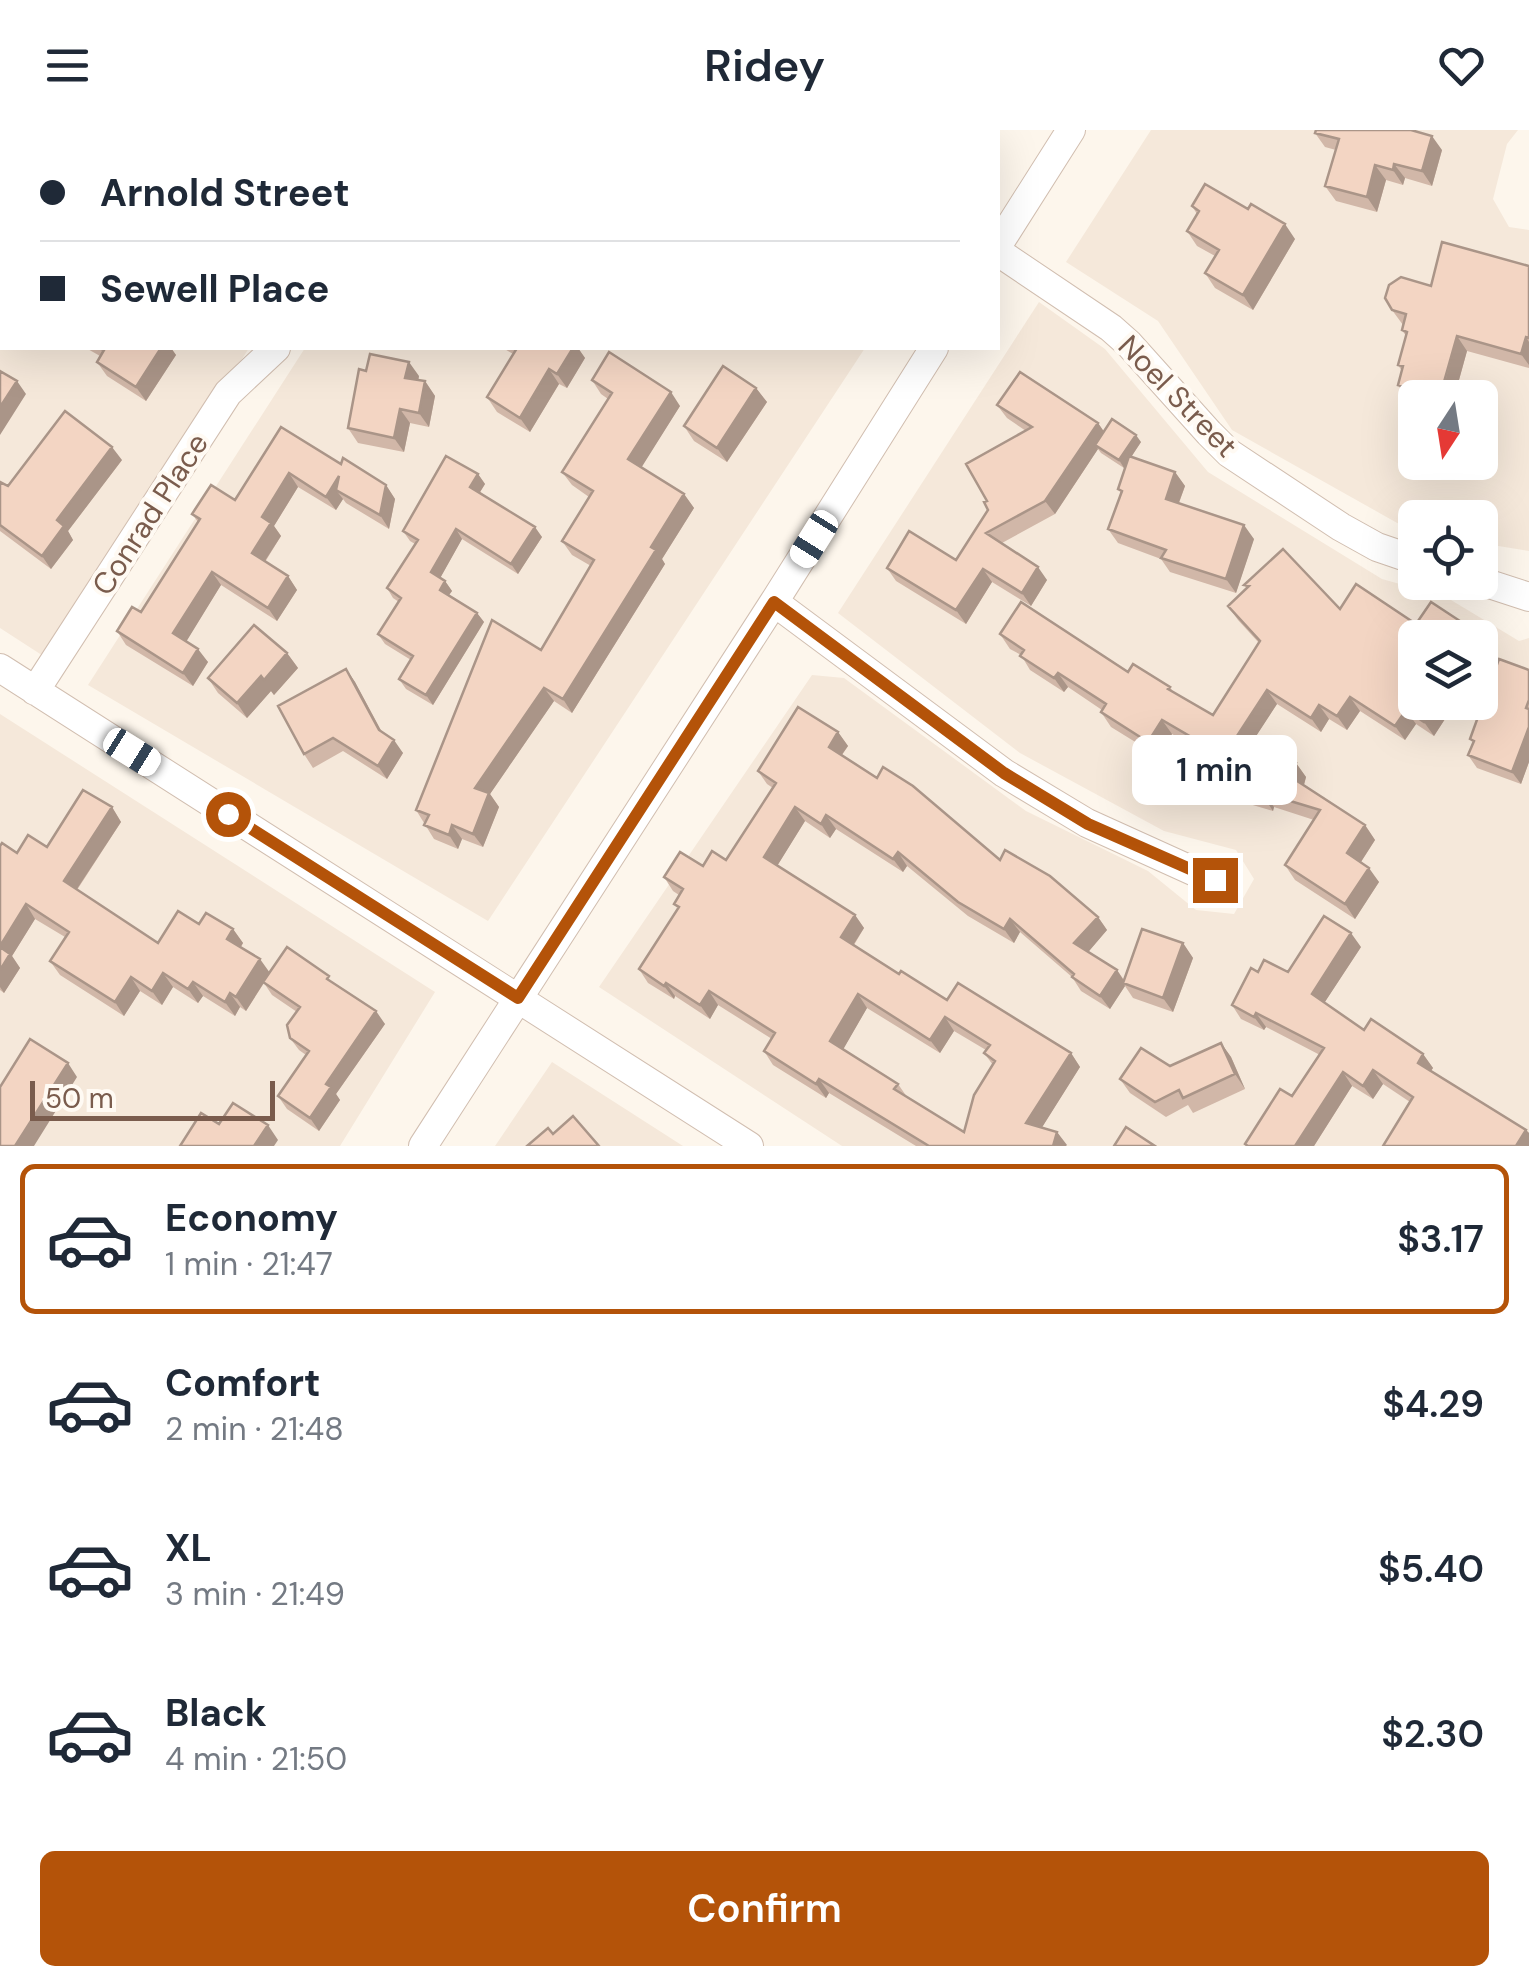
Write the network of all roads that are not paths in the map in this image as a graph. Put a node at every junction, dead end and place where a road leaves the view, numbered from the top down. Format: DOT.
graph roads {
  1 [pos="1071,130"];
  2 [pos="1000,246"];
  3 [pos="1000,250"];
  4 [pos="274,350"];
  5 [pos="933,350"];
  6 [pos="1398,554"];
  7 [pos="1498,587"];
  8 [pos="1529,597"];
  9 [pos="774,602"];
  10 [pos="0,668"];
  11 [pos="35,691"];
  12 [pos="1215,880"];
  13 [pos="518,998"];
  14 [pos="422,1146"];
  15 [pos="749,1146"];
  1 -- 2 [label="street"];
  3 -- 6 [label="street, Noel Street"];
  4 -- 11 [label="street, Conrad Place"];
  5 -- 9 [label="street"];
  7 -- 8 [label="street"];
  9 -- 12 [label="street"];
  9 -- 13 [label="street"];
  10 -- 11 [label="street"];
  11 -- 13 [label="street"];
  13 -- 14 [label="street"];
  13 -- 15 [label="street"];
}
